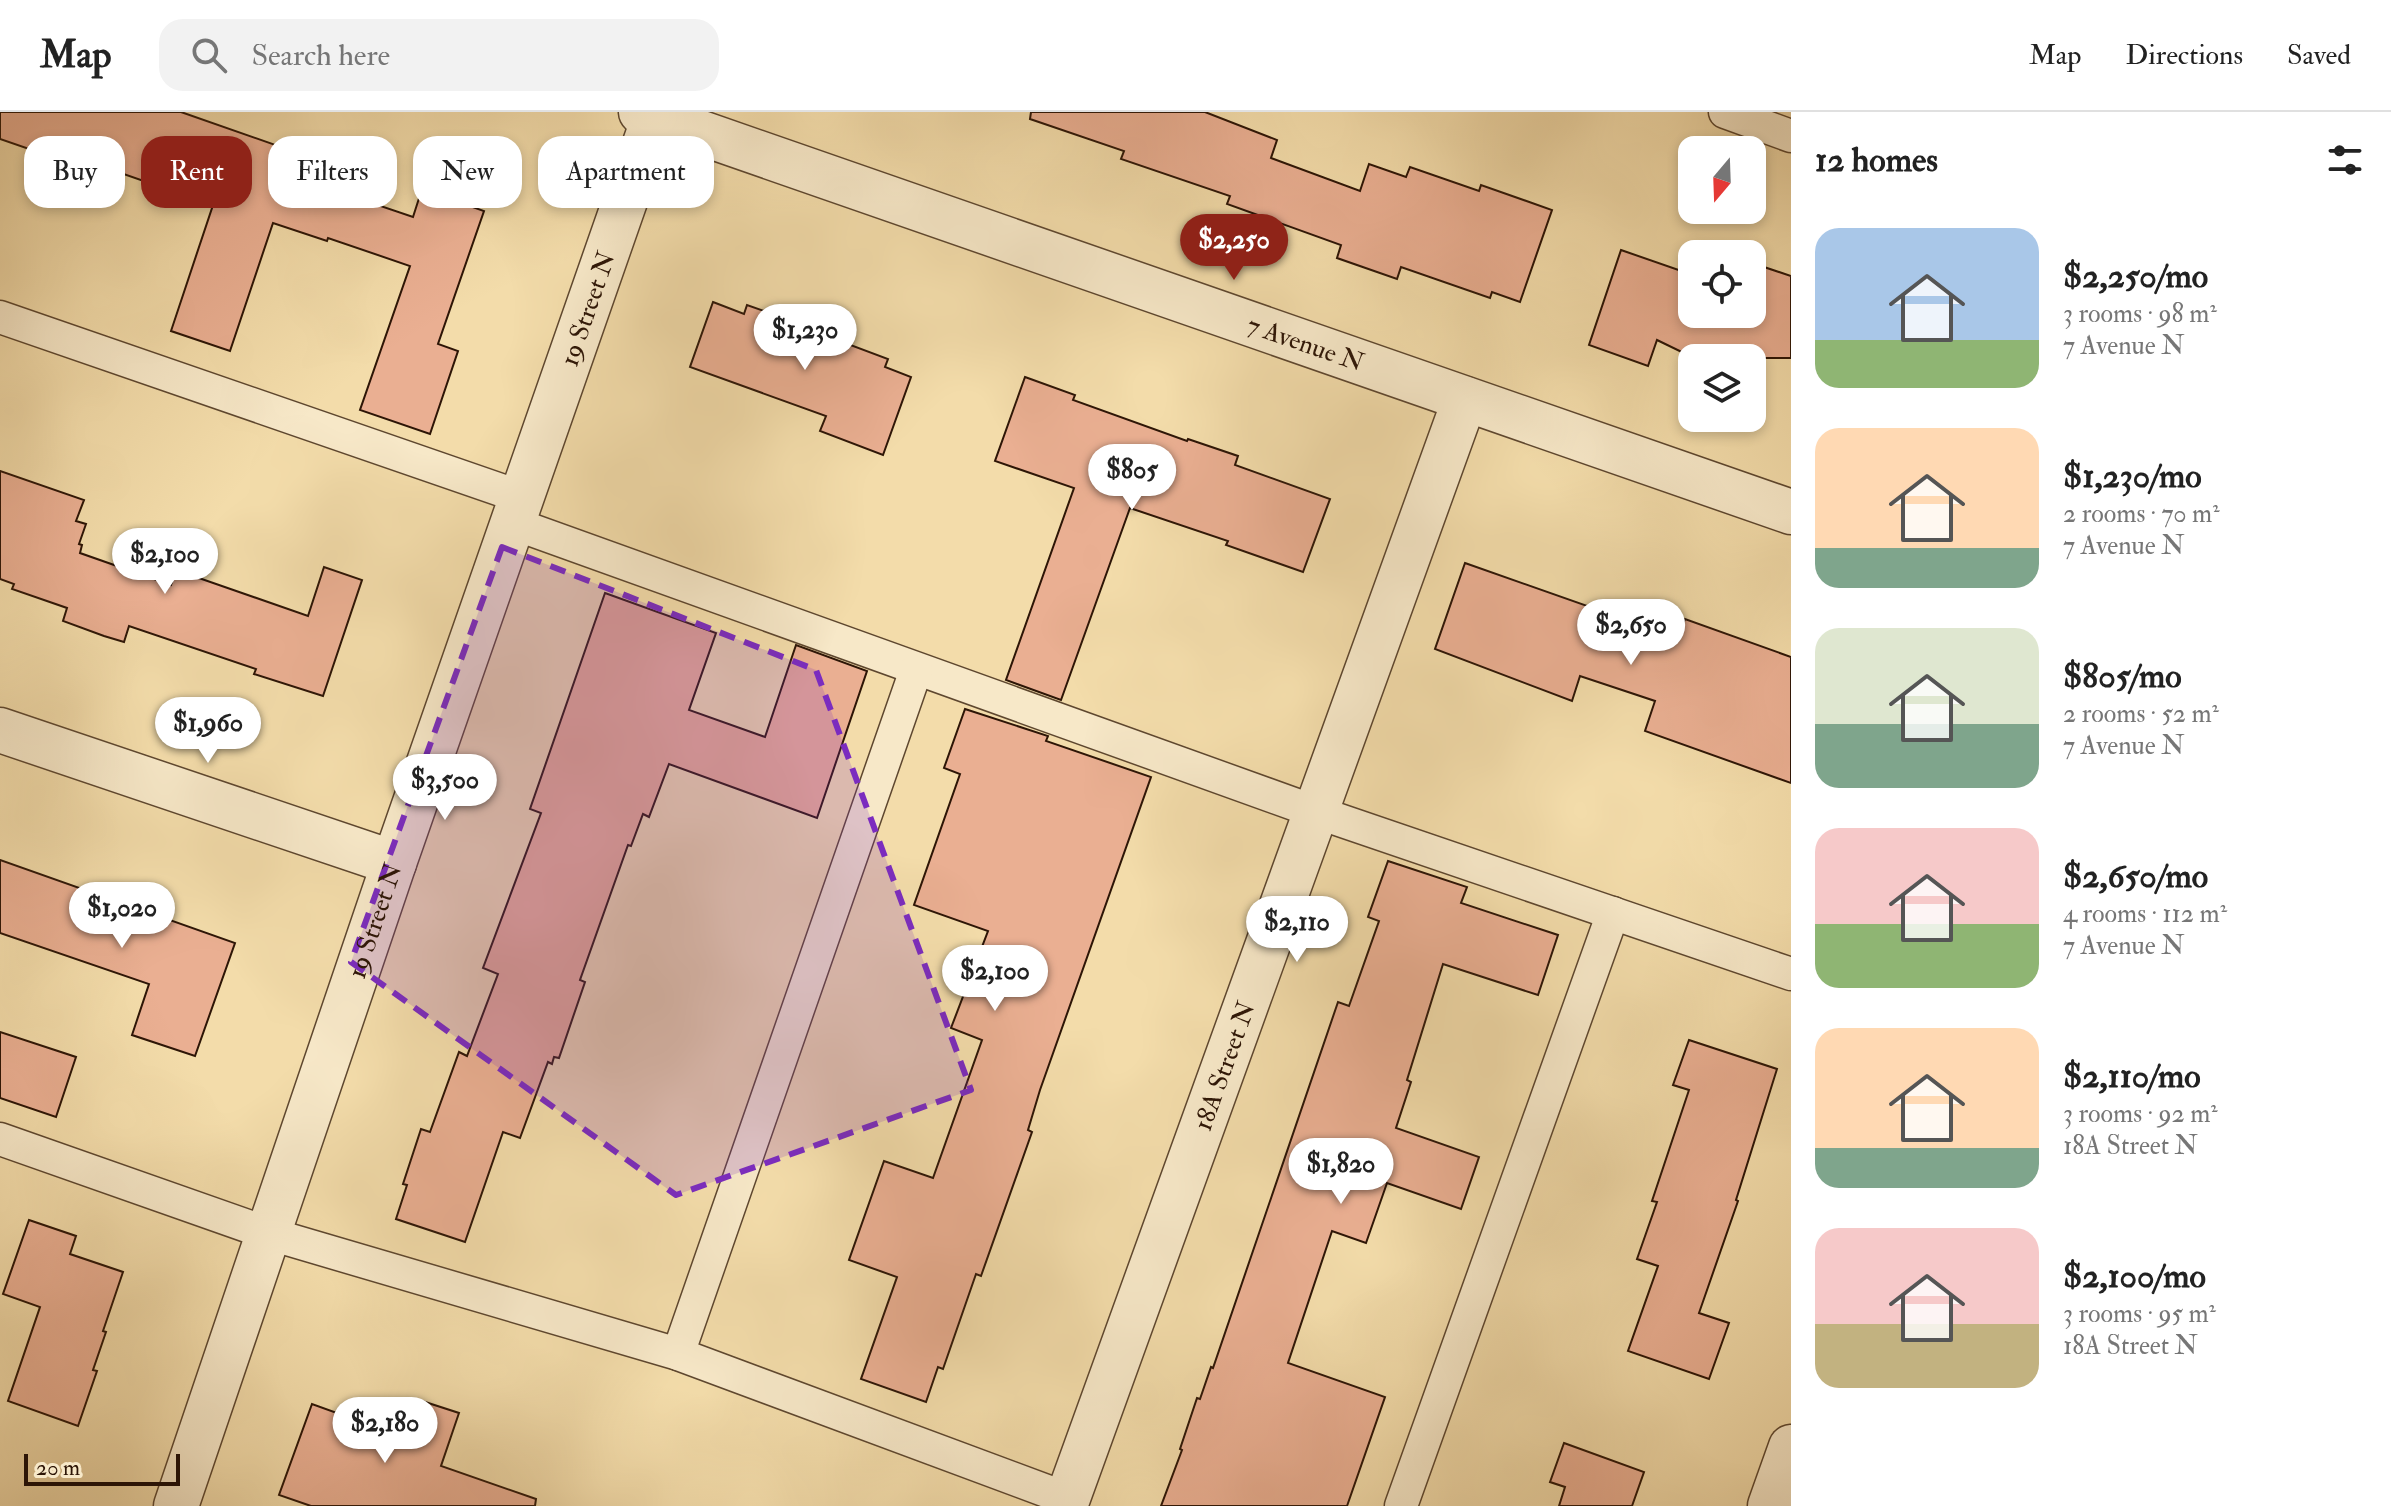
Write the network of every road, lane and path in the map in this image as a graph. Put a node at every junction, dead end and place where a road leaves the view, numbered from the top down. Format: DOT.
graph roads {
  1 [pos="1725,112"];
  2 [pos="651,114"];
  3 [pos="1791,136"];
  4 [pos="0,317"];
  5 [pos="1465,399"];
  6 [pos="519,511"];
  7 [pos="1791,512"];
  8 [pos="916,670"];
  9 [pos="0,730"];
  10 [pos="1316,812"];
  11 [pos="394,863"];
  12 [pos="1613,913"];
  13 [pos="1791,974"];
  14 [pos="0,1139"];
  15 [pos="270,1234"];
  16 [pos="678,1354"];
  17 [pos="1791,1447"];
  18 [pos="1067,1503"];
  19 [pos="176,1506"];
  20 [pos="1401,1506"];
  21 [pos="1770,1506"];
  1 -- 3 [label="lane"];
  2 -- 5 [label="street, 7 Avenue N"];
  2 -- 6 [label="street, 19 Street N"];
  4 -- 6 [label="lane"];
  5 -- 7 [label="street, 7 Avenue N"];
  5 -- 10 [label="street, 18A Street N"];
  6 -- 8 [label="lane"];
  6 -- 11 [label="street, 19 Street N"];
  8 -- 10 [label="lane"];
  8 -- 16 [label="lane"];
  9 -- 11 [label="street"];
  10 -- 12 [label="lane"];
  10 -- 18 [label="street, 18A Street N"];
  11 -- 15 [label="street, 19 Street N"];
  12 -- 13 [label="lane"];
  12 -- 20 [label="lane"];
  14 -- 15 [label="lane"];
  15 -- 16 [label="lane"];
  15 -- 19 [label="street, 19 Street N"];
  16 -- 18 [label="lane"];
  17 -- 21 [label="street"];
}
